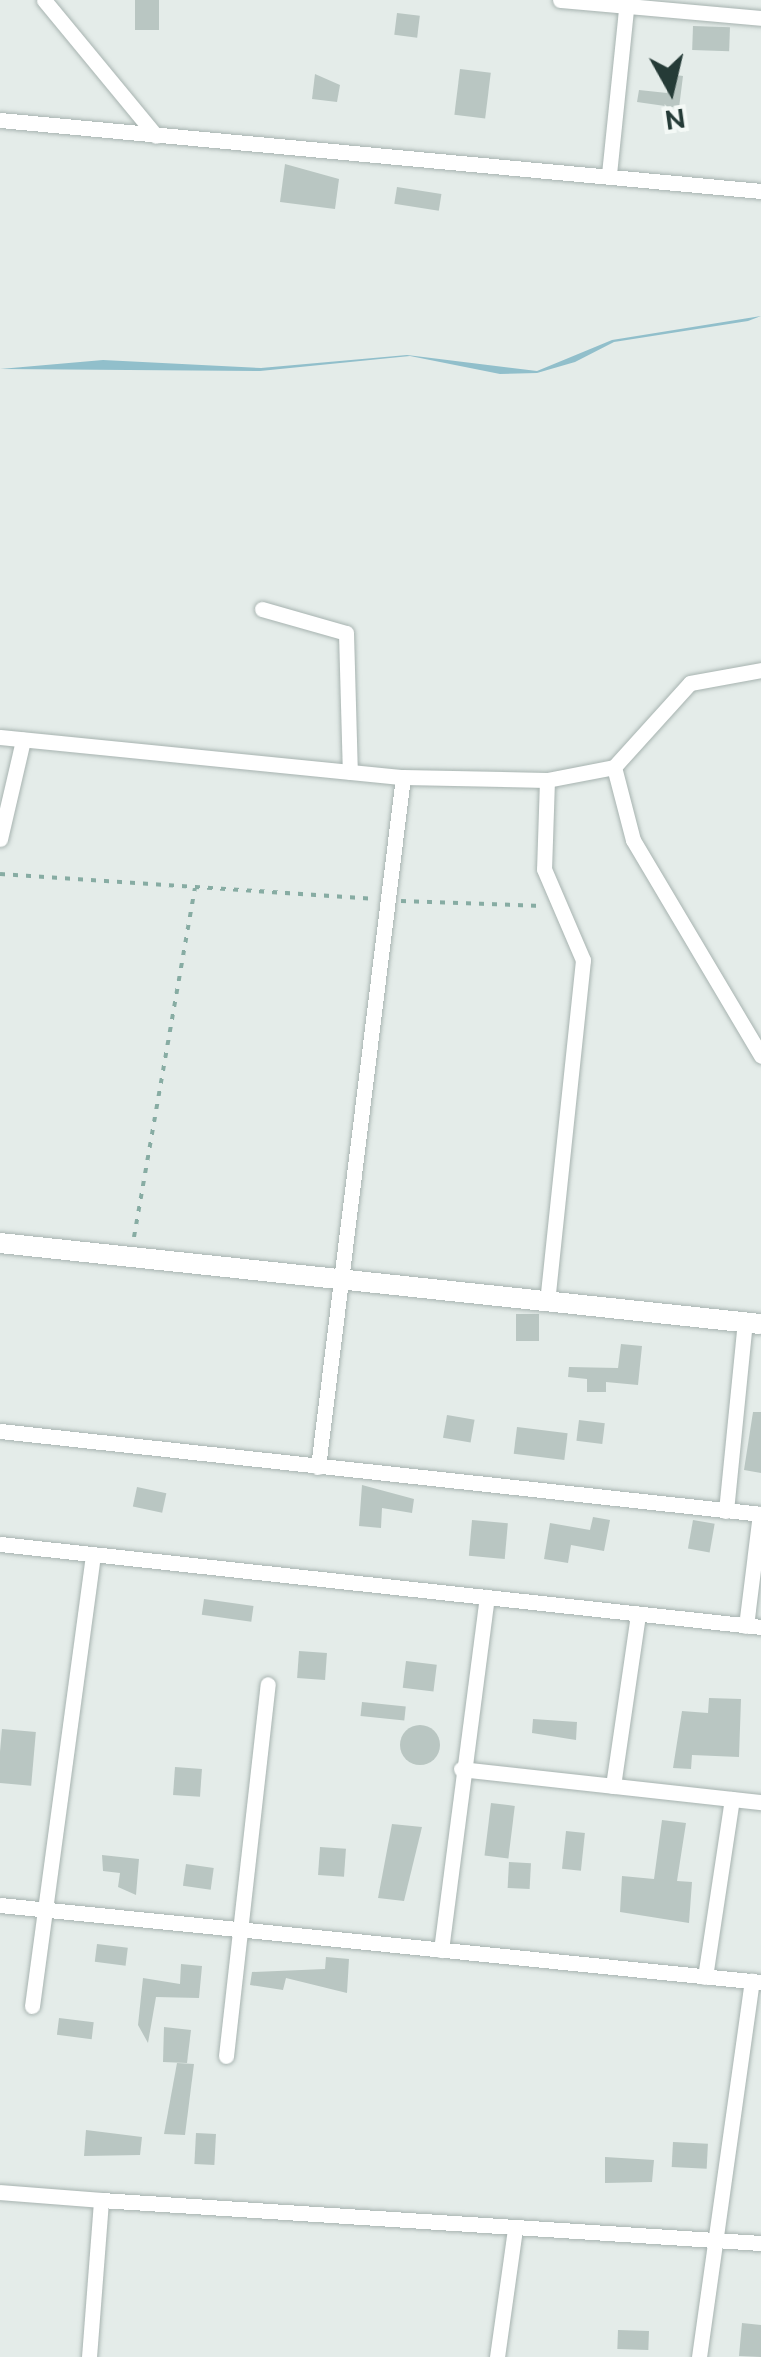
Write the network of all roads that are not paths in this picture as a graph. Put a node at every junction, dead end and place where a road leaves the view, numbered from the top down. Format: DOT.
graph roads {
  1 [pos="44,0"];
  2 [pos="560,0"];
  3 [pos="627,4"];
  4 [pos="761,18"];
  5 [pos="0,120"];
  6 [pos="156,136"];
  7 [pos="609,174"];
  8 [pos="761,191"];
  9 [pos="262,608"];
  10 [pos="761,670"];
  11 [pos="0,737"];
  12 [pos="23,740"];
  13 [pos="614,767"];
  14 [pos="350,772"];
  15 [pos="404,777"];
  16 [pos="546,780"];
  17 [pos="0,839"];
  18 [pos="761,1056"];
  19 [pos="0,1243"];
  20 [pos="342,1280"];
  21 [pos="547,1301"];
  22 [pos="753,1323"];
  23 [pos="0,1432"];
  24 [pos="318,1467"];
  25 [pos="726,1510"];
  26 [pos="760,1514"];
  27 [pos="0,1544"];
  28 [pos="93,1554"];
  29 [pos="486,1598"];
  30 [pos="638,1614"];
  31 [pos="754,1627"];
  32 [pos="268,1684"];
  33 [pos="461,1769"];
  34 [pos="613,1786"];
  35 [pos="732,1799"];
  36 [pos="761,1802"];
  37 [pos="0,1905"];
  38 [pos="43,1910"];
  39 [pos="240,1926"];
  40 [pos="441,1950"];
  41 [pos="705,1977"];
  42 [pos="756,1982"];
  43 [pos="32,2006"];
  44 [pos="226,2056"];
  45 [pos="0,2192"];
  46 [pos="100,2200"];
  47 [pos="515,2229"];
  48 [pos="717,2239"];
  49 [pos="761,2242"];
  50 [pos="89,2357"];
  51 [pos="497,2357"];
  52 [pos="699,2357"];
  1 -- 6 [label="street"];
  2 -- 3 [label="street"];
  3 -- 4 [label="street"];
  3 -- 7 [label="street"];
  5 -- 6 [label="street"];
  6 -- 7 [label="street"];
  7 -- 8 [label="street"];
  9 -- 14 [label="street"];
  10 -- 13 [label="street"];
  11 -- 12 [label="street"];
  12 -- 14 [label="street"];
  12 -- 17 [label="street"];
  13 -- 16 [label="street"];
  13 -- 18 [label="street"];
  14 -- 15 [label="street"];
  15 -- 16 [label="street"];
  15 -- 20 [label="street"];
  16 -- 21 [label="street"];
  19 -- 20 [label="street"];
  20 -- 21 [label="street"];
  20 -- 24 [label="street"];
  21 -- 22 [label="street"];
  22 -- 25 [label="street"];
  23 -- 24 [label="street"];
  24 -- 25 [label="street"];
  25 -- 26 [label="street"];
  26 -- 31 [label="street"];
  27 -- 28 [label="street"];
  28 -- 29 [label="street"];
  28 -- 38 [label="street"];
  29 -- 30 [label="street"];
  29 -- 33 [label="street"];
  30 -- 31 [label="street"];
  30 -- 34 [label="street"];
  32 -- 39 [label="street"];
  33 -- 34 [label="street"];
  33 -- 40 [label="street"];
  34 -- 35 [label="street"];
  35 -- 36 [label="street"];
  35 -- 41 [label="street"];
  37 -- 38 [label="street"];
  38 -- 39 [label="street"];
  38 -- 43 [label="street"];
  39 -- 40 [label="street"];
  39 -- 44 [label="street"];
  40 -- 41 [label="street"];
  41 -- 42 [label="street"];
  42 -- 48 [label="street"];
  45 -- 46 [label="street"];
  46 -- 47 [label="street"];
  46 -- 50 [label="street"];
  47 -- 48 [label="street"];
  47 -- 51 [label="street"];
  48 -- 49 [label="street"];
  48 -- 52 [label="street"];
}
